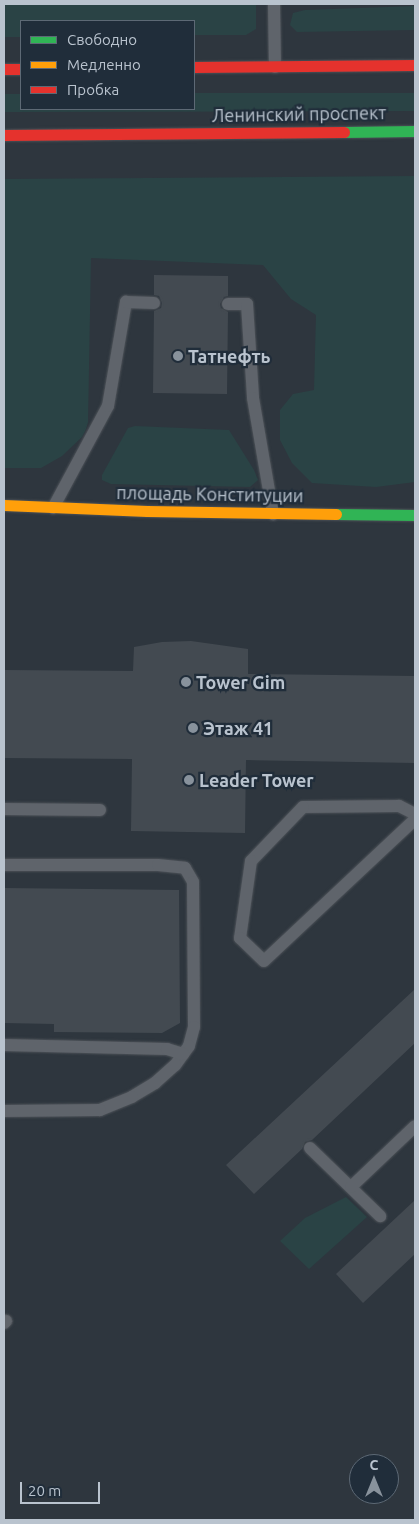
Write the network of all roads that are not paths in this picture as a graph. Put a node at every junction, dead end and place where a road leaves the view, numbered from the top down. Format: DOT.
graph roads {
  1 [pos="274,4"];
  2 [pos="415,65"];
  3 [pos="275,67"];
  4 [pos="195,68"];
  5 [pos="4,69"];
  6 [pos="20,69"];
  7 [pos="415,131"];
  8 [pos="4,135"];
  9 [pos="154,303"];
  10 [pos="228,304"];
  11 [pos="4,505"];
  12 [pos="53,508"];
  13 [pos="273,514"];
  14 [pos="415,515"];
  15 [pos="4,809"];
  16 [pos="100,810"];
  17 [pos="415,814"];
  18 [pos="415,819"];
  19 [pos="4,865"];
  20 [pos="4,1045"];
  21 [pos="183,1054"];
  22 [pos="4,1111"];
  23 [pos="415,1126"];
  24 [pos="310,1148"];
  25 [pos="351,1187"];
  26 [pos="380,1216"];
  1 -- 3 [label="lane"];
  2 -- 3 [label="main road"];
  3 -- 4 [label="main road"];
  5 -- 6 [label="main road"];
  7 -- 8 [label="main road, Ленинский проспект"];
  9 -- 12 [label="lane"];
  10 -- 13 [label="lane"];
  11 -- 12 [label="main road, площадь Конституции"];
  12 -- 13 [label="main road, площадь Конституции"];
  13 -- 14 [label="main road, площадь Конституции"];
  15 -- 16 [label="lane"];
  17 -- 18 [label="lane"];
  19 -- 21 [label="lane"];
  20 -- 21 [label="lane"];
  21 -- 22 [label="lane"];
  23 -- 25 [label="lane"];
  24 -- 25 [label="lane"];
  25 -- 26 [label="lane"];
}
